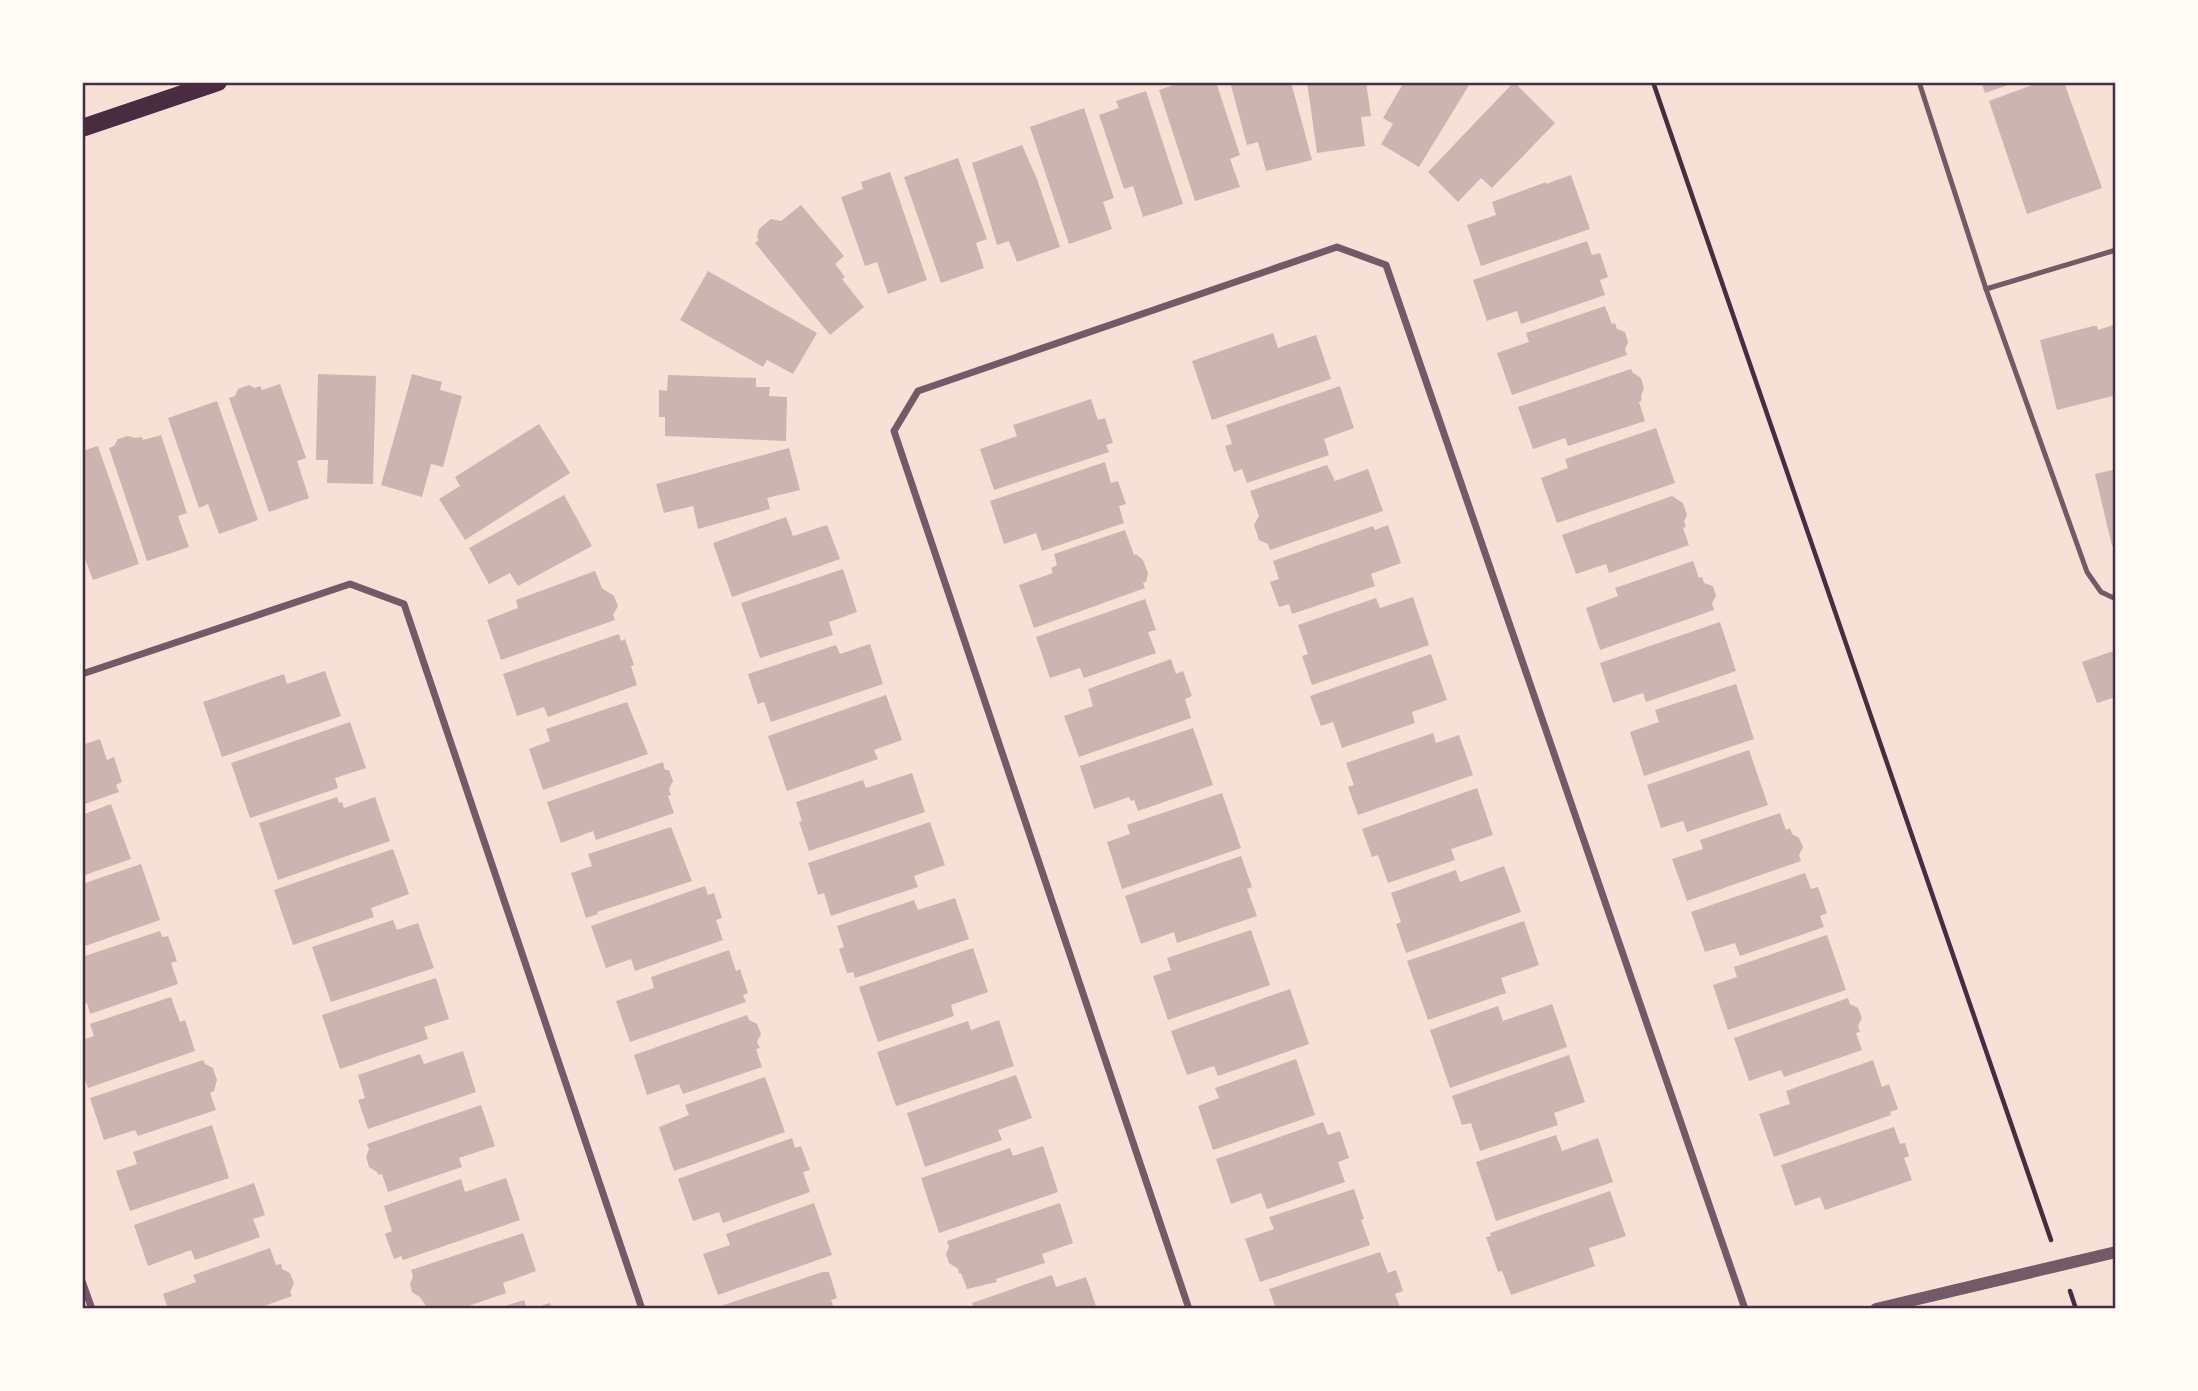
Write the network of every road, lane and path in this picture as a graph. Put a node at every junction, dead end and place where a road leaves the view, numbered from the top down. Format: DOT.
graph roads {
  1 [pos="218,82"];
  2 [pos="1653,82"];
  3 [pos="1919,82"];
  4 [pos="82,128"];
  5 [pos="2116,250"];
  6 [pos="1986,289"];
  7 [pos="2116,599"];
  8 [pos="82,674"];
  9 [pos="2052,1241"];
  10 [pos="2116,1252"];
  11 [pos="82,1281"];
  12 [pos="2069,1288"];
  13 [pos="92,1309"];
  14 [pos="642,1309"];
  15 [pos="1189,1309"];
  16 [pos="1745,1309"];
  17 [pos="1876,1309"];
  18 [pos="2076,1309"];
  1 -- 4 [label="main road"];
  2 -- 9 [label="path"];
  3 -- 6 [label="lane"];
  5 -- 6 [label="lane"];
  6 -- 7 [label="lane"];
  8 -- 14 [label="street"];
  10 -- 17 [label="street"];
  11 -- 13 [label="street"];
  12 -- 18 [label="path"];
  15 -- 16 [label="street"];
}
